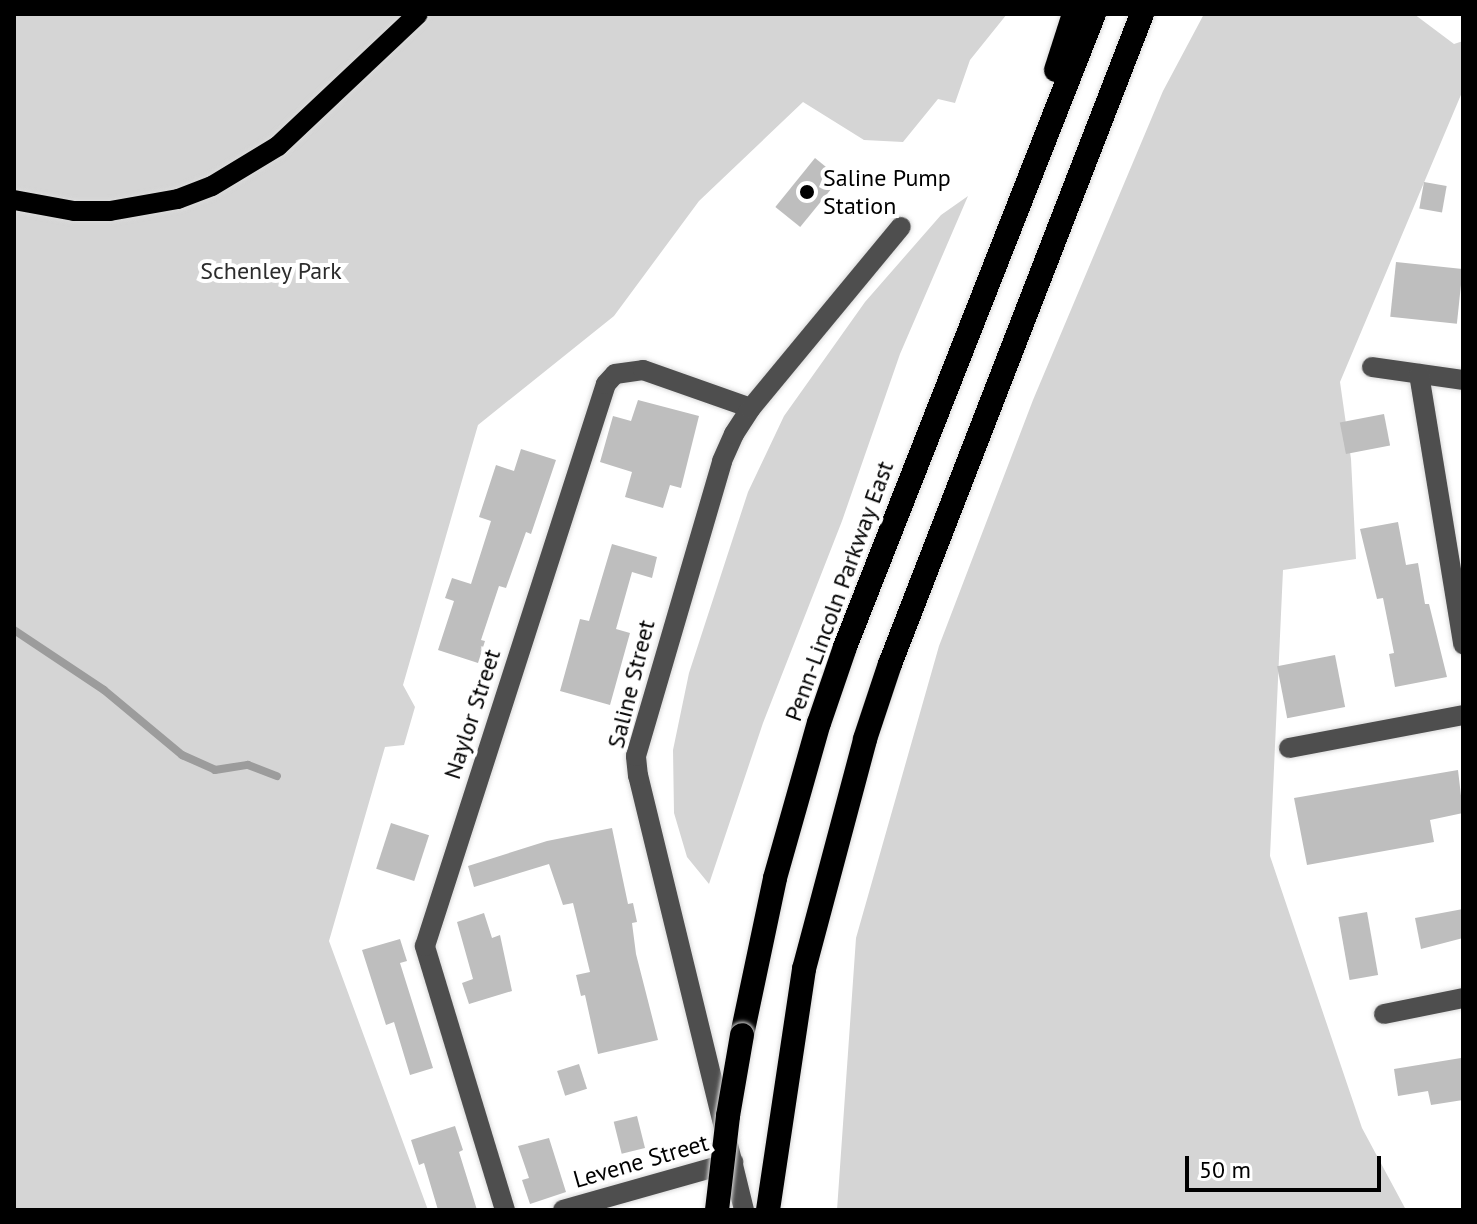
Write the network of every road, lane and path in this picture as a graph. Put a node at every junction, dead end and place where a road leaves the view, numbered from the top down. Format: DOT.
graph roads {
  1 [pos="418,14"];
  2 [pos="1074,14"];
  3 [pos="1094,14"];
  4 [pos="1142,14"];
  5 [pos="14,200"];
  6 [pos="901,227"];
  7 [pos="985,285"];
  8 [pos="1372,367"];
  9 [pos="1419,374"];
  10 [pos="1463,380"];
  11 [pos="751,408"];
  12 [pos="1463,644"];
  13 [pos="1463,715"];
  14 [pos="1289,748"];
  15 [pos="1463,998"];
  16 [pos="1384,1014"];
  17 [pos="733,1162"];
  18 [pos="505,1210"];
  19 [pos="563,1210"];
  20 [pos="717,1210"];
  21 [pos="744,1210"];
  22 [pos="768,1210"];
  1 -- 5 [label="main road"];
  2 -- 7 [label="highway"];
  3 -- 7 [label="highway, Penn-Lincoln Parkway East"];
  4 -- 22 [label="highway"];
  6 -- 11 [label="street, Saline Street"];
  7 -- 20 [label="highway, Penn-Lincoln Parkway East, bridge"];
  8 -- 9 [label="street"];
  9 -- 10 [label="street"];
  9 -- 12 [label="street"];
  11 -- 17 [label="street, Saline Street"];
  11 -- 18 [label="street, Naylor Street"];
  13 -- 14 [label="street"];
  15 -- 16 [label="street"];
  17 -- 19 [label="street, Levene Street"];
  17 -- 21 [label="street, Saline Street"];
}
